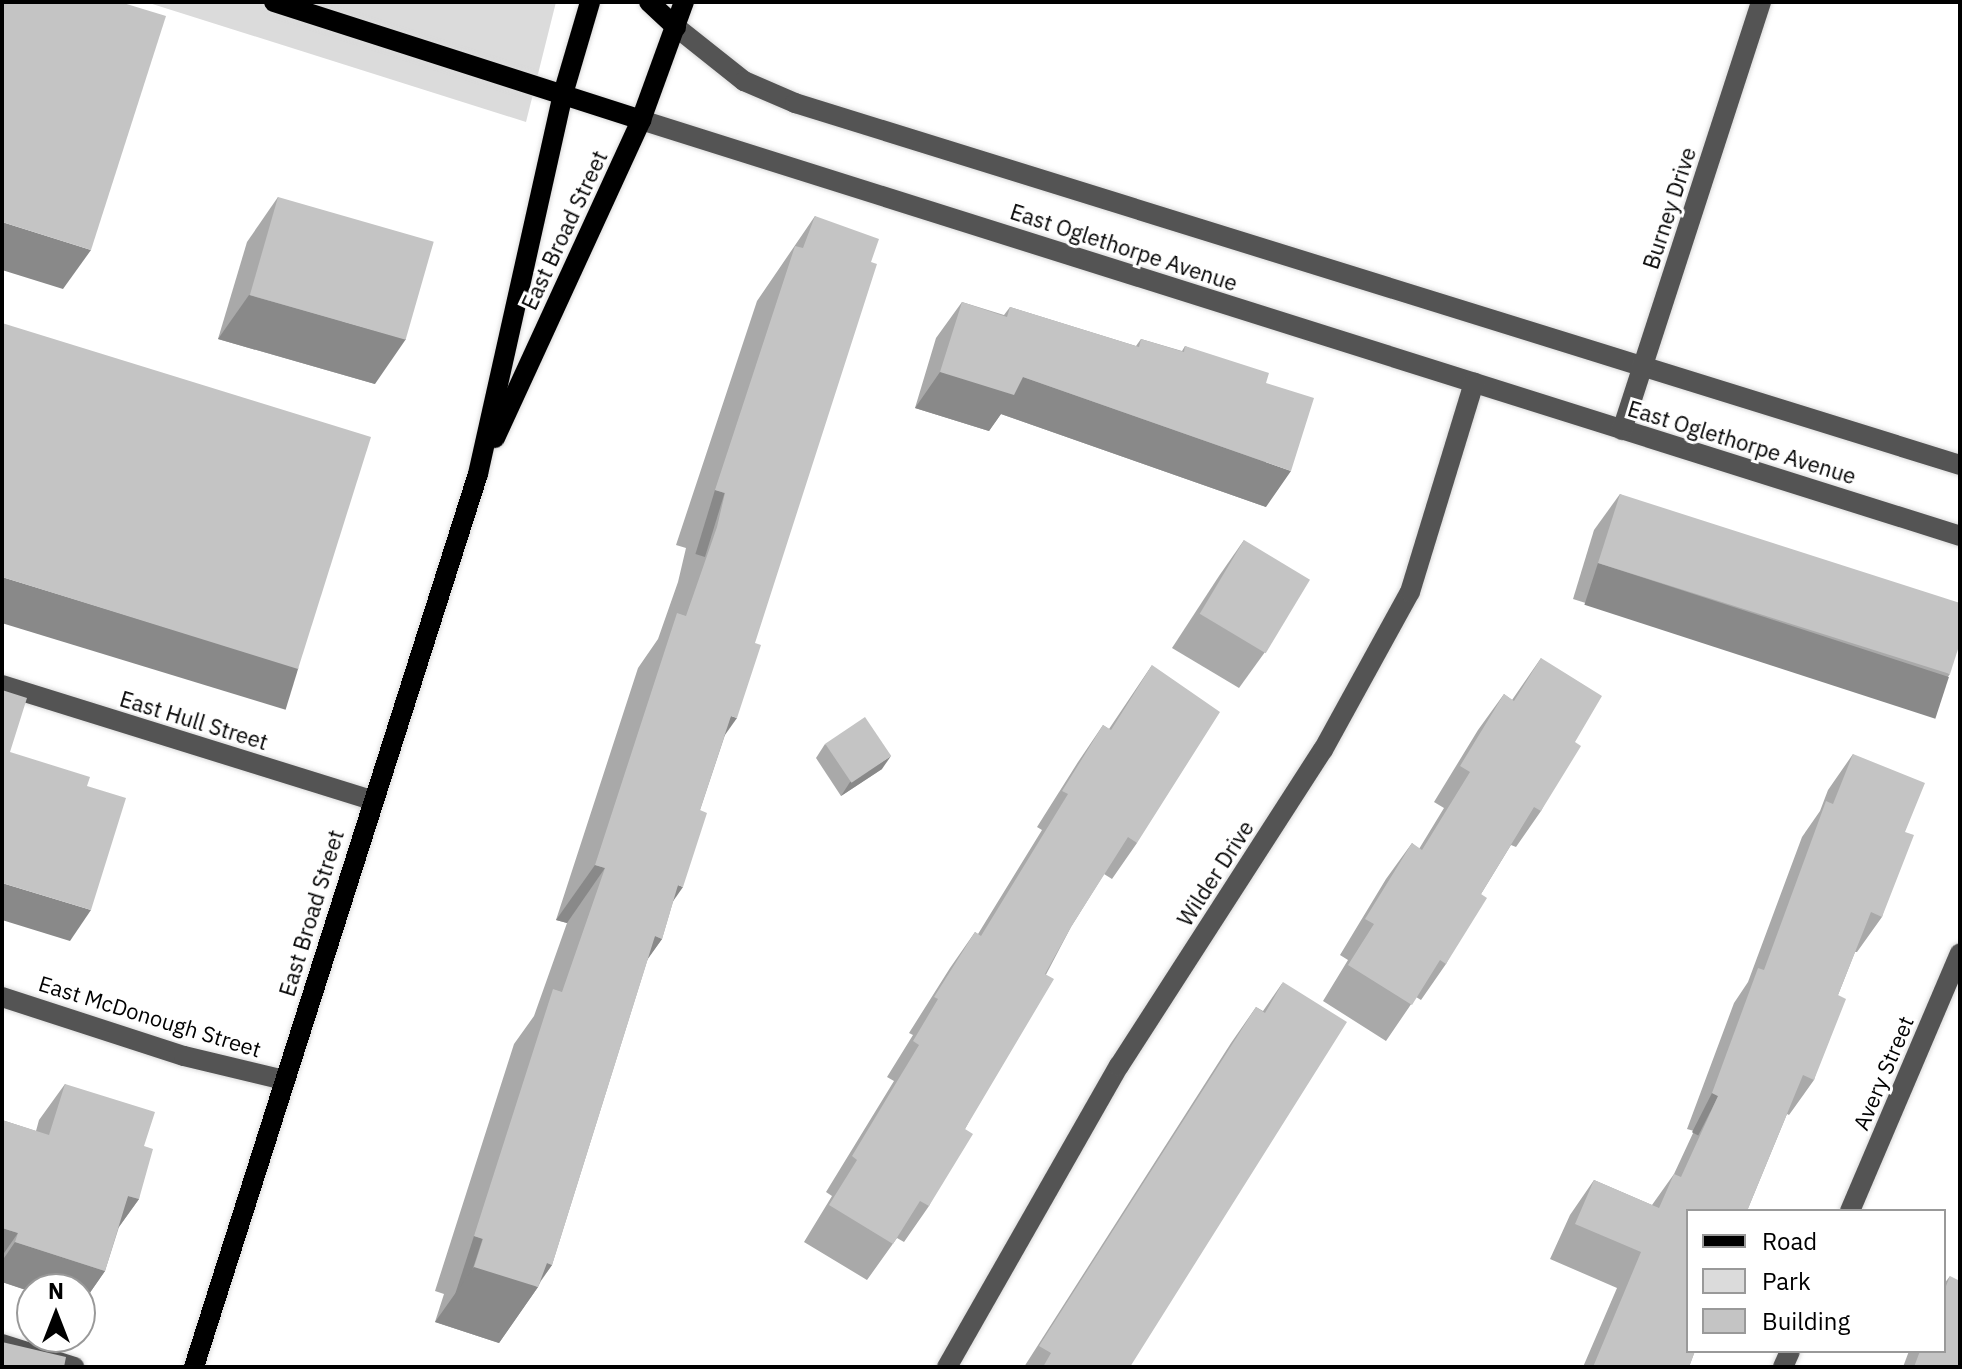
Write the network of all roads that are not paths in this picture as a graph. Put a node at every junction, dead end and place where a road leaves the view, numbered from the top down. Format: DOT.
graph roads {
  1 [pos="274,2"];
  2 [pos="590,2"];
  3 [pos="649,2"];
  4 [pos="684,2"];
  5 [pos="1761,2"];
  6 [pos="676,27"];
  7 [pos="563,94"];
  8 [pos="641,120"];
  9 [pos="1642,365"];
  10 [pos="1474,383"];
  11 [pos="1622,430"];
  12 [pos="1960,465"];
  13 [pos="478,474"];
  14 [pos="1960,536"];
  15 [pos="2,685"];
  16 [pos="372,800"];
  17 [pos="1960,953"];
  18 [pos="2,997"];
  19 [pos="284,1080"];
  20 [pos="1851,1209"];
  21 [pos="2,1344"];
  22 [pos="74,1367"];
  23 [pos="194,1367"];
  24 [pos="947,1367"];
  1 -- 7 [label="main road, East Oglethorpe Avenue"];
  2 -- 7 [label="main road, East Broad Street"];
  3 -- 6 [label="main road, East Oglethorpe Avenue"];
  4 -- 6 [label="main road, East Broad Street"];
  5 -- 9 [label="street, Burney Drive"];
  6 -- 8 [label="main road, East Broad Street"];
  6 -- 9 [label="street, East Oglethorpe Avenue"];
  7 -- 8 [label="main road, East Oglethorpe Avenue"];
  7 -- 13 [label="main road, East Broad Street"];
  8 -- 10 [label="street, East Oglethorpe Avenue"];
  8 -- 13 [label="main road, East Broad Street"];
  9 -- 11 [label="street, Burney Drive"];
  9 -- 12 [label="street, East Oglethorpe Avenue"];
  10 -- 11 [label="street, East Oglethorpe Avenue"];
  10 -- 24 [label="street, Wilder Drive"];
  11 -- 14 [label="street, East Oglethorpe Avenue"];
  13 -- 16 [label="main road, East Broad Street"];
  15 -- 16 [label="street, East Hull Street"];
  16 -- 19 [label="main road, East Broad Street"];
  17 -- 20 [label="street, Avery Street"];
  18 -- 19 [label="street, East McDonough Street"];
  19 -- 23 [label="main road, East Broad Street"];
  21 -- 22 [label="street"];
}
